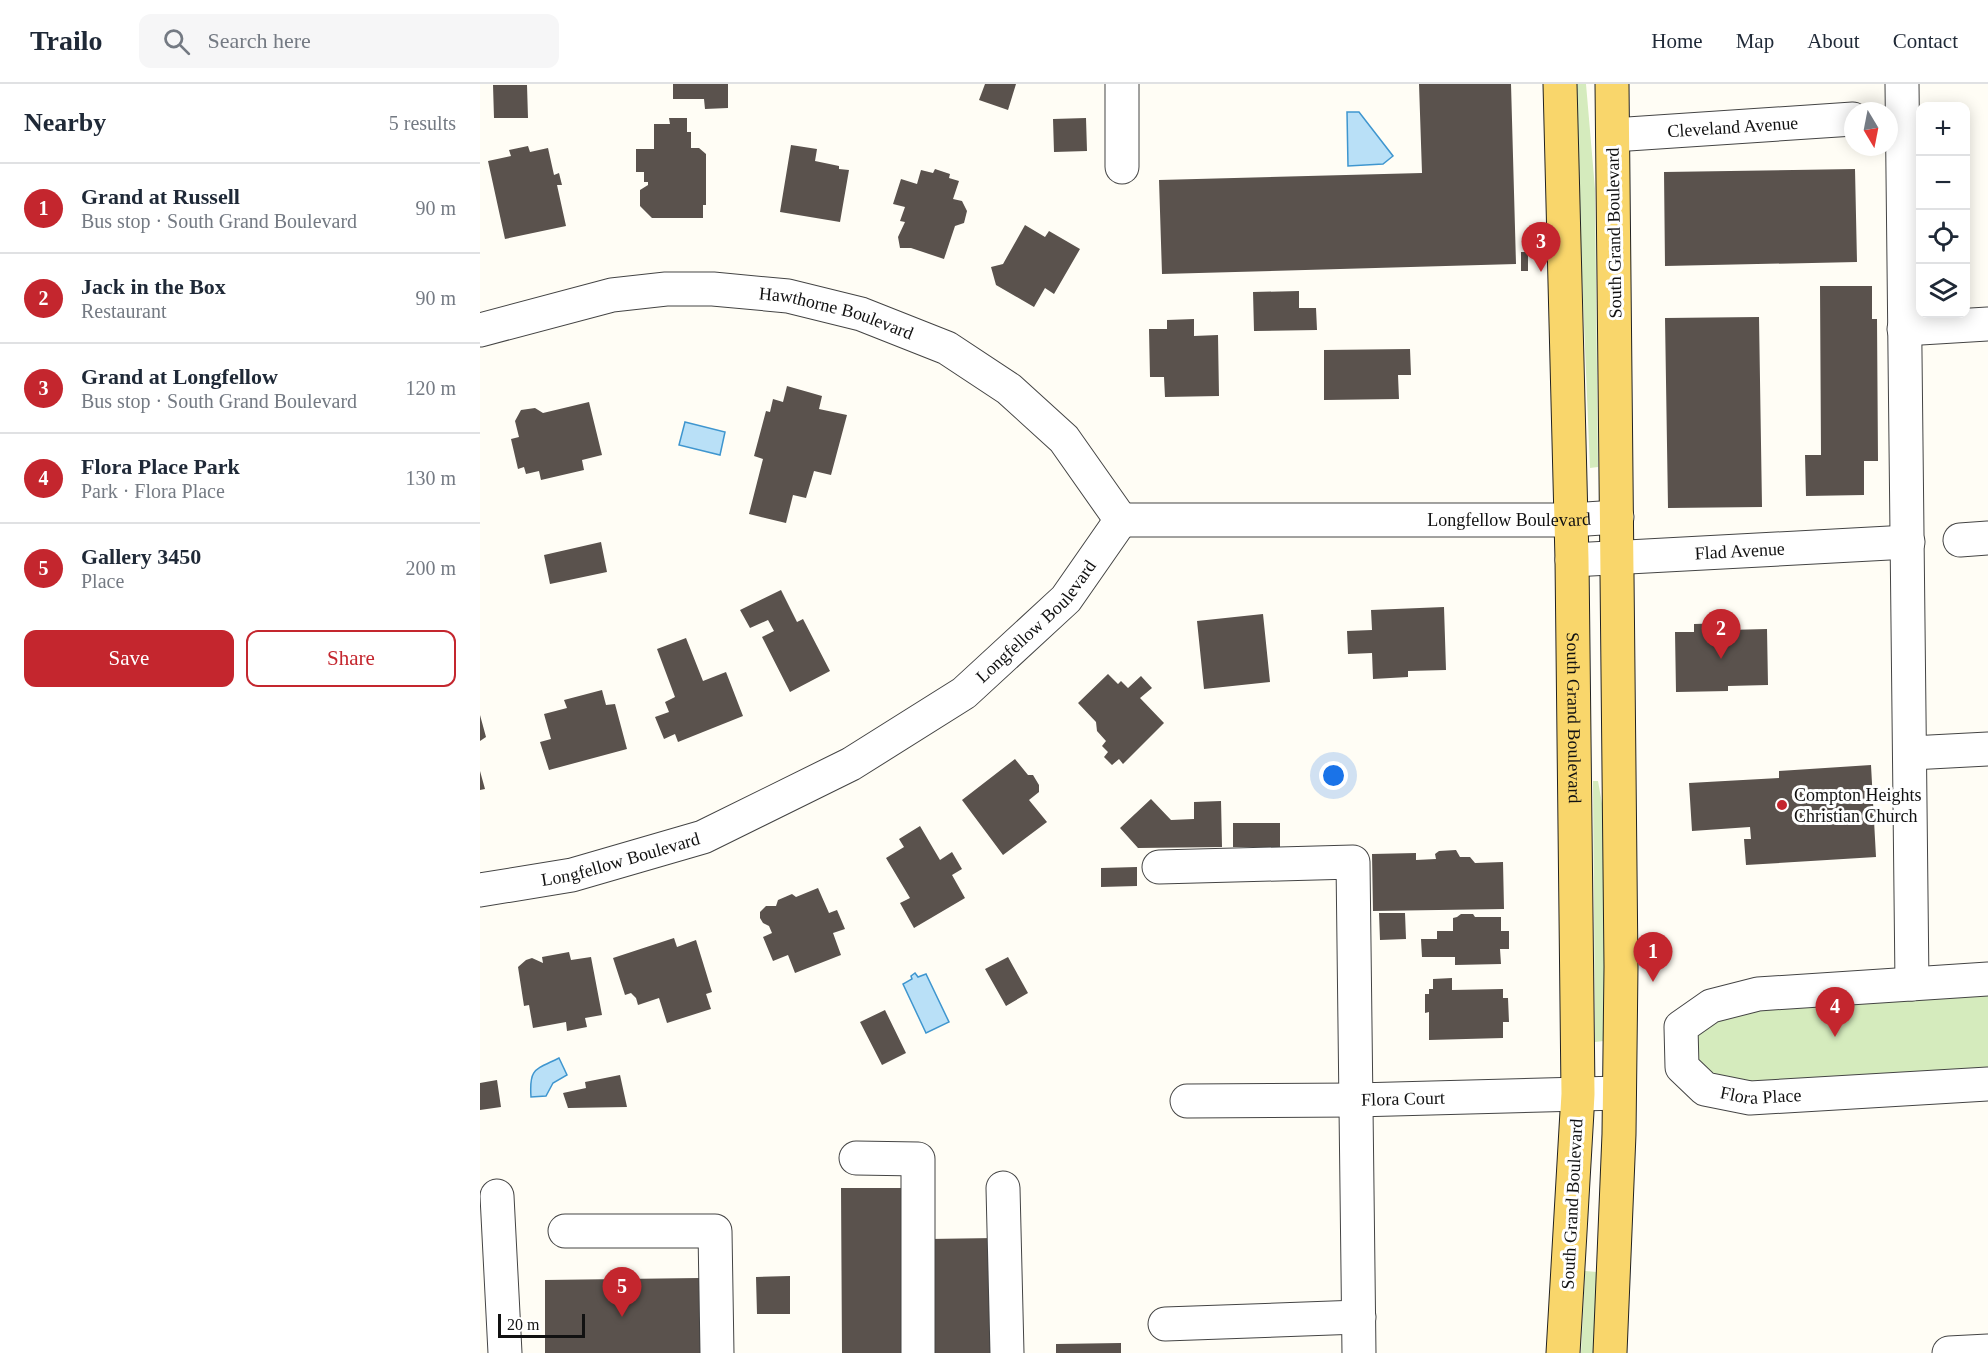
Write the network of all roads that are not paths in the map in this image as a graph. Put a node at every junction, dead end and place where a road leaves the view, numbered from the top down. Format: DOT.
graph roads {
  1 [pos="1122,84"];
  2 [pos="1560,84"];
  3 [pos="1612,84"];
  4 [pos="1898,105"];
  5 [pos="1844,119"];
  6 [pos="1613,135"];
  7 [pos="1122,166"];
  8 [pos="1988,324"];
  9 [pos="1904,329"];
  10 [pos="480,330"];
  11 [pos="1617,517"];
  12 [pos="1121,520"];
  13 [pos="1571,520"];
  14 [pos="1908,542"];
  15 [pos="1617,558"];
  16 [pos="1572,560"];
  17 [pos="1988,749"];
  18 [pos="1911,753"];
  19 [pos="1159,867"];
  20 [pos="480,890"];
  21 [pos="1988,979"];
  22 [pos="1912,984"];
  23 [pos="1988,1084"];
  24 [pos="1578,1094"];
  25 [pos="1619,1094"];
  26 [pos="1356,1100"];
  27 [pos="1186,1101"];
  28 [pos="856,1158"];
  29 [pos="1003,1188"];
  30 [pos="497,1196"];
  31 [pos="565,1231"];
  32 [pos="1359,1317"];
  33 [pos="1165,1324"];
  34 [pos="1988,1351"];
  35 [pos="505,1353"];
  36 [pos="717,1353"];
  37 [pos="918,1353"];
  38 [pos="1006,1353"];
  39 [pos="1359,1353"];
  40 [pos="1563,1353"];
  41 [pos="1610,1353"];
  42 [pos="1949,1353"];
  1 -- 7 [label="street"];
  2 -- 13 [label="main road, South Grand Boulevard"];
  3 -- 6 [label="main road, South Grand Boulevard"];
  4 -- 9 [label="street"];
  5 -- 6 [label="street, Cleveland Avenue"];
  6 -- 11 [label="main road, South Grand Boulevard"];
  8 -- 9 [label="street"];
  9 -- 14 [label="street"];
  10 -- 12 [label="street, Hawthorne Boulevard"];
  11 -- 13 [label="street, Longfellow Boulevard"];
  11 -- 15 [label="main road, South Grand Boulevard"];
  12 -- 13 [label="street, Longfellow Boulevard"];
  12 -- 20 [label="street, Longfellow Boulevard"];
  13 -- 16 [label="main road, South Grand Boulevard"];
  14 -- 15 [label="street, Flad Avenue"];
  14 -- 18 [label="street"];
  15 -- 16 [label="street, Flad Avenue"];
  15 -- 25 [label="main road, South Grand Boulevard"];
  16 -- 24 [label="main road, South Grand Boulevard"];
  17 -- 18 [label="street"];
  18 -- 22 [label="street"];
  19 -- 26 [label="street"];
  21 -- 22 [label="street, Flora Place"];
  22 -- 23 [label="street, Flora Place"];
  24 -- 25 [label="street, Flora Court"];
  24 -- 26 [label="street, Flora Court"];
  24 -- 40 [label="main road, South Grand Boulevard"];
  25 -- 41 [label="main road, South Grand Boulevard"];
  26 -- 27 [label="street, Flora Court"];
  26 -- 32 [label="street"];
  28 -- 37 [label="street"];
  29 -- 38 [label="street"];
  30 -- 35 [label="street"];
  31 -- 36 [label="street"];
  32 -- 33 [label="street"];
  32 -- 39 [label="street"];
  34 -- 42 [label="street"];
}
